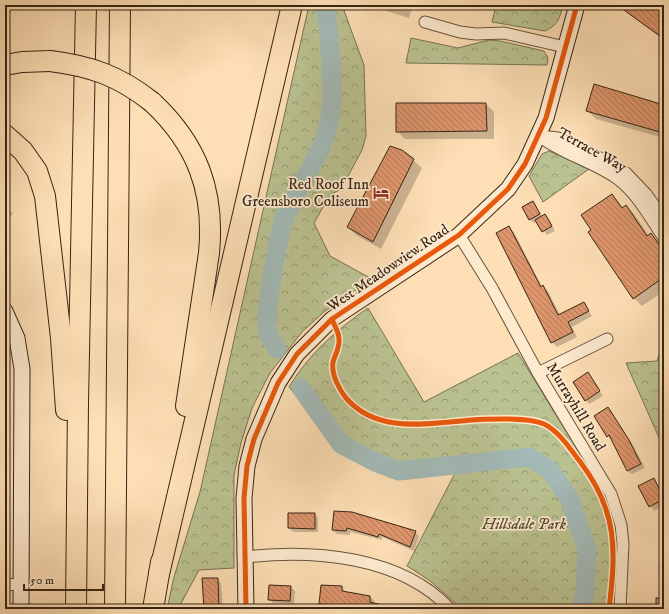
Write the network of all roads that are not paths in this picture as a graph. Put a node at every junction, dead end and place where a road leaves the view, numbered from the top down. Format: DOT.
graph roads {
  1 [pos="79,5"];
  2 [pos="86,5"];
  3 [pos="120,5"];
  4 [pos="292,5"];
  5 [pos="577,5"];
  6 [pos="425,22"];
  7 [pos="565,47"];
  8 [pos="5,65"];
  9 [pos="86,66"];
  10 [pos="5,135"];
  11 [pos="539,136"];
  12 [pos="664,219"];
  13 [pos="459,235"];
  14 [pos="664,238"];
  15 [pos="5,311"];
  16 [pos="607,339"];
  17 [pos="538,373"];
  18 [pos="76,544"];
  19 [pos="246,557"];
  20 [pos="159,574"];
  21 [pos="20,584"];
  22 [pos="5,585"];
  23 [pos="21,609"];
  24 [pos="76,609"];
  25 [pos="115,609"];
  26 [pos="153,609"];
  27 [pos="246,609"];
  28 [pos="450,609"];
  29 [pos="620,609"];
  1 -- 9 [label="highway"];
  2 -- 9 [label="highway"];
  3 -- 25 [label="highway"];
  4 -- 20 [label="highway"];
  5 -- 7 [label="street, West Meadowview Road"];
  6 -- 7 [label="street"];
  7 -- 11 [label="street, West Meadowview Road"];
  8 -- 20 [label="highway, bridge"];
  9 -- 18 [label="highway"];
  10 -- 18 [label="highway"];
  11 -- 12 [label="street, Terrace Way"];
  11 -- 13 [label="street, West Meadowview Road"];
  11 -- 14 [label="street, Terrace Way"];
  13 -- 17 [label="street, Murrayhill Road"];
  13 -- 19 [label="street, West Meadowview Road"];
  15 -- 21 [label="street"];
  16 -- 17 [label="street"];
  17 -- 29 [label="street, Murrayhill Road"];
  18 -- 24 [label="highway"];
  19 -- 27 [label="street, West Meadowview Road"];
  19 -- 28 [label="street"];
  20 -- 26 [label="highway"];
  21 -- 22 [label="street"];
  21 -- 23 [label="street"];
}
